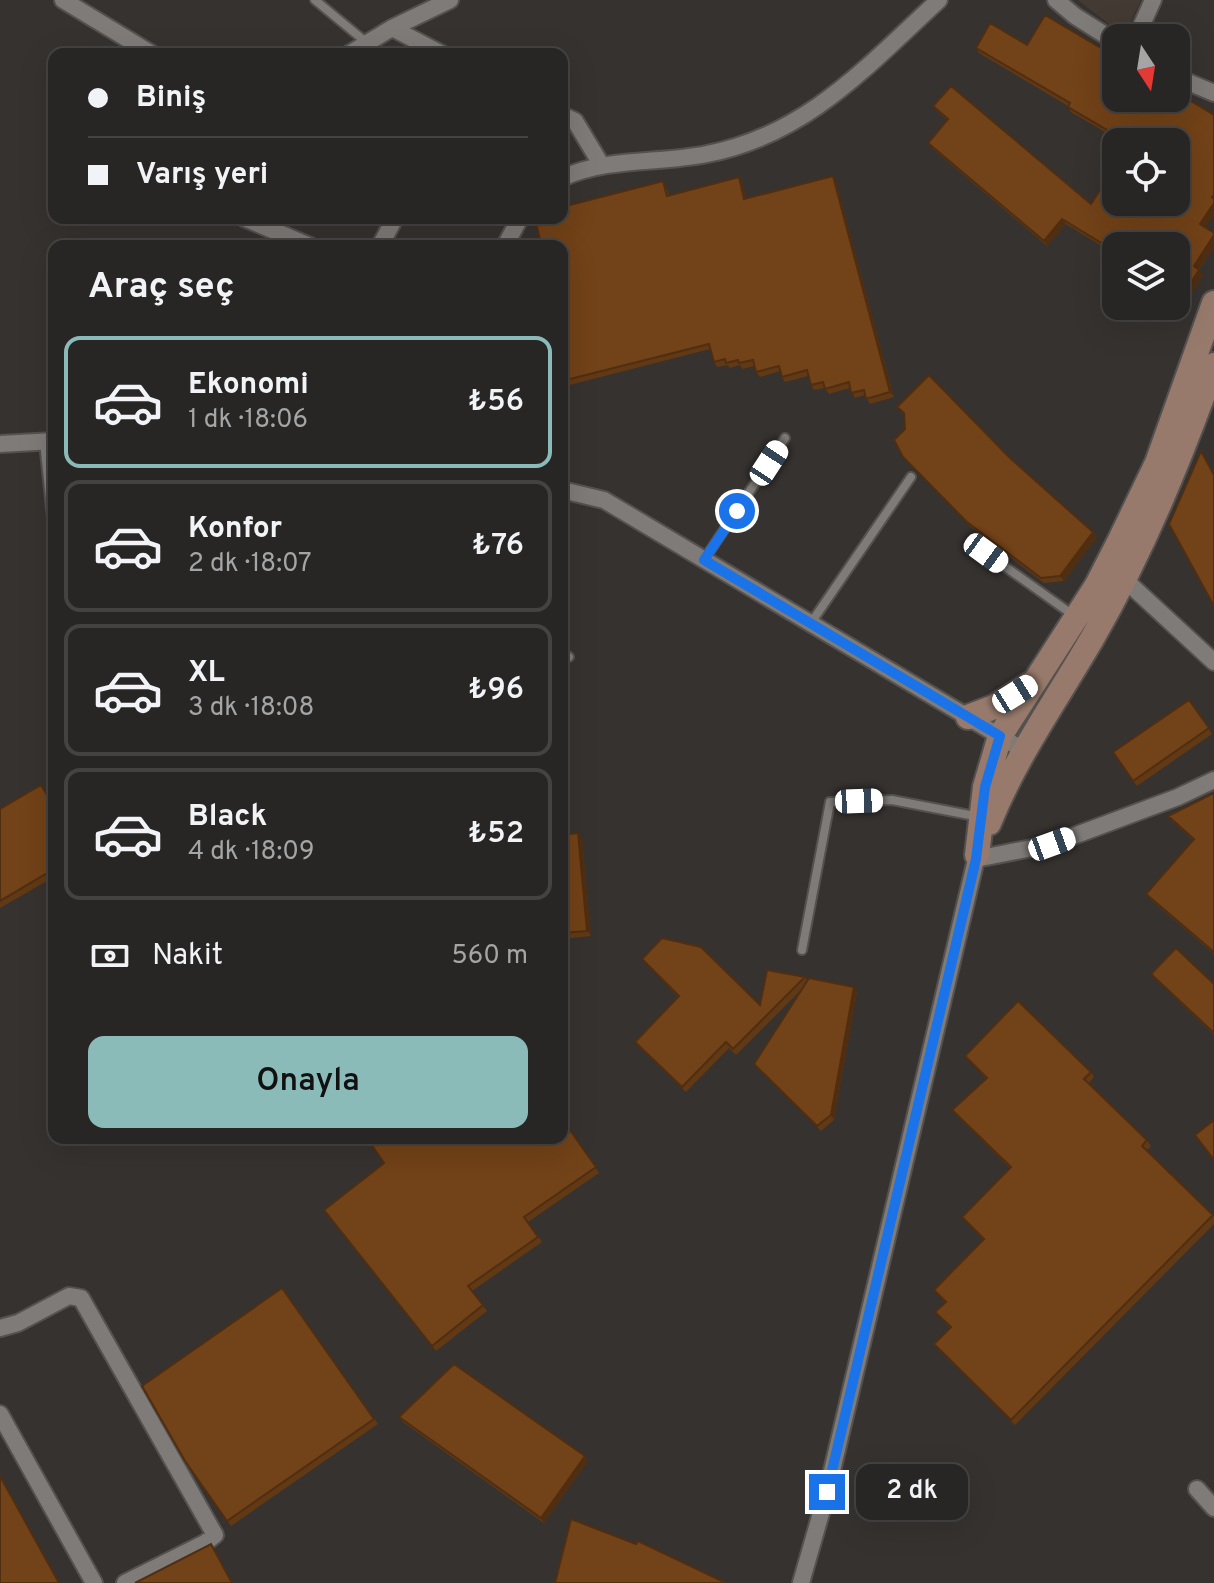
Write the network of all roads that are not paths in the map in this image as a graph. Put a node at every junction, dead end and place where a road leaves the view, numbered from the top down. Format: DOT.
graph roads {
  1 [pos="63,0"];
  2 [pos="315,0"];
  3 [pos="450,0"];
  4 [pos="939,0"];
  5 [pos="1056,0"];
  6 [pos="1153,0"];
  7 [pos="1142,24"];
  8 [pos="392,28"];
  9 [pos="1102,33"];
  10 [pos="367,43"];
  11 [pos="142,48"];
  12 [pos="359,48"];
  13 [pos="430,48"];
  14 [pos="1190,83"];
  15 [pos="1214,93"];
  16 [pos="568,118"];
  17 [pos="602,166"];
  18 [pos="568,175"];
  19 [pos="258,224"];
  20 [pos="296,240"];
  21 [pos="1214,303"];
  22 [pos="1214,365"];
  23 [pos="785,438"];
  24 [pos="48,441"];
  25 [pos="0,444"];
  26 [pos="911,477"];
  27 [pos="568,491"];
  28 [pos="986,553"];
  29 [pos="704,560"];
  30 [pos="1124,579"];
  31 [pos="1076,617"];
  32 [pos="811,623"];
  33 [pos="1214,662"];
  34 [pos="1035,681"];
  35 [pos="968,717"];
  36 [pos="1000,736"];
  37 [pos="1023,750"];
  38 [pos="1214,780"];
  39 [pos="981,817"];
  40 [pos="976,857"];
  41 [pos="802,950"];
  42 [pos="0,1328"];
  43 [pos="0,1414"];
  44 [pos="1197,1489"];
  45 [pos="1214,1508"];
  46 [pos="94,1583"];
  47 [pos="125,1583"];
  48 [pos="801,1583"];
  1 -- 11 [label="street"];
  2 -- 10 [label="lane"];
  3 -- 8 [label="street"];
  4 -- 17 [label="street"];
  5 -- 9 [label="street"];
  6 -- 7 [label="street"];
  8 -- 10 [label="street"];
  8 -- 13 [label="street"];
  10 -- 12 [label="street"];
  14 -- 15 [label="street"];
  16 -- 17 [label="street"];
  17 -- 18 [label="street"];
  19 -- 20 [label="street"];
  21 -- 31 [label="street"];
  22 -- 30 [label="street"];
  23 -- 29 [label="lane"];
  24 -- 25 [label="street"];
  26 -- 32 [label="lane"];
  27 -- 29 [label="street"];
  28 -- 31 [label="lane"];
  29 -- 32 [label="street"];
  30 -- 33 [label="street"];
  30 -- 37 [label="street"];
  31 -- 34 [label="street"];
  32 -- 35 [label="street"];
  34 -- 35 [label="street"];
  34 -- 36 [label="street"];
  35 -- 36 [label="street"];
  36 -- 37 [label="street"];
  36 -- 39 [label="street"];
  37 -- 40 [label="street"];
  38 -- 40 [label="street"];
  39 -- 40 [label="street"];
  39 -- 41 [label="lane"];
  40 -- 48 [label="street"];
  42 -- 47 [label="street"];
  43 -- 46 [label="street"];
  44 -- 45 [label="street"];
}
